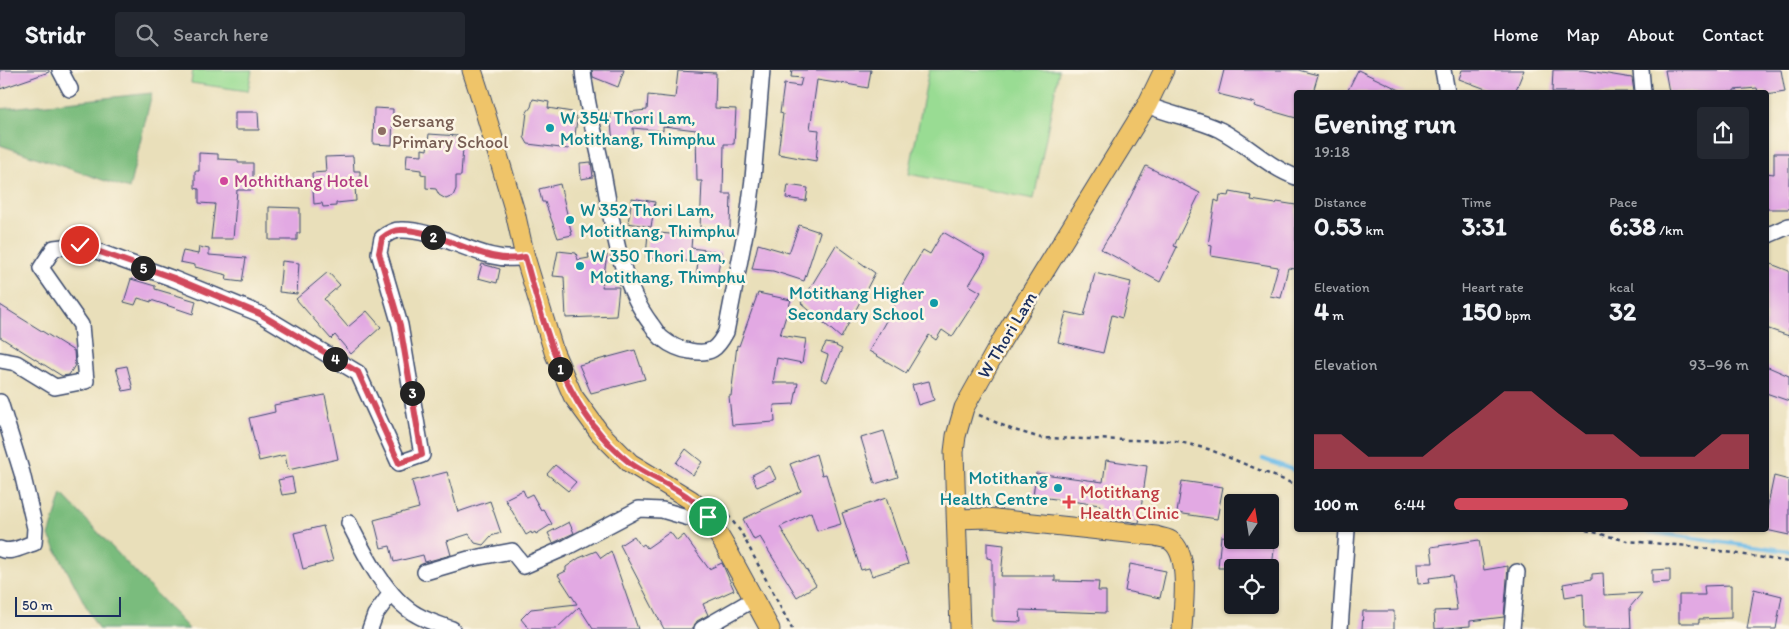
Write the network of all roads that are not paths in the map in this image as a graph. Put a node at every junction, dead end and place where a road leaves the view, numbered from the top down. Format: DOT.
graph roads {
  1 [pos="60,70"];
  2 [pos="472,70"];
  3 [pos="583,70"];
  4 [pos="762,70"];
  5 [pos="1164,70"];
  6 [pos="1443,70"];
  7 [pos="1641,70"];
  8 [pos="70,89"];
  9 [pos="1447,90"];
  10 [pos="1643,90"];
  11 [pos="1147,105"];
  12 [pos="1294,176"];
  13 [pos="1789,226"];
  14 [pos="1769,235"];
  15 [pos="525,257"];
  16 [pos="0,360"];
  17 [pos="0,402"];
  18 [pos="708,517"];
  19 [pos="957,519"];
  20 [pos="349,523"];
  21 [pos="1347,532"];
  22 [pos="0,550"];
  23 [pos="425,572"];
  24 [pos="1517,572"];
  25 [pos="391,594"];
  26 [pos="754,599"];
  27 [pos="370,629"];
  28 [pos="452,629"];
  29 [pos="702,629"];
  30 [pos="770,629"];
  31 [pos="960,629"];
  32 [pos="1182,629"];
  33 [pos="1340,629"];
  34 [pos="1512,629"];
  1 -- 8 [label="street"];
  2 -- 15 [label="main road"];
  3 -- 4 [label="street"];
  5 -- 11 [label="main road, W Thori Lam"];
  6 -- 9 [label="street"];
  7 -- 10 [label="street"];
  11 -- 12 [label="street"];
  11 -- 19 [label="main road, W Thori Lam"];
  13 -- 14 [label="street"];
  15 -- 16 [label="street"];
  15 -- 18 [label="main road"];
  17 -- 22 [label="street"];
  18 -- 23 [label="street"];
  18 -- 26 [label="main road"];
  19 -- 31 [label="main road, W Thori Lam"];
  19 -- 32 [label="main road"];
  20 -- 25 [label="street"];
  21 -- 33 [label="street"];
  24 -- 34 [label="street"];
  25 -- 27 [label="street"];
  25 -- 28 [label="street"];
  26 -- 29 [label="street"];
  26 -- 30 [label="main road"];
}
